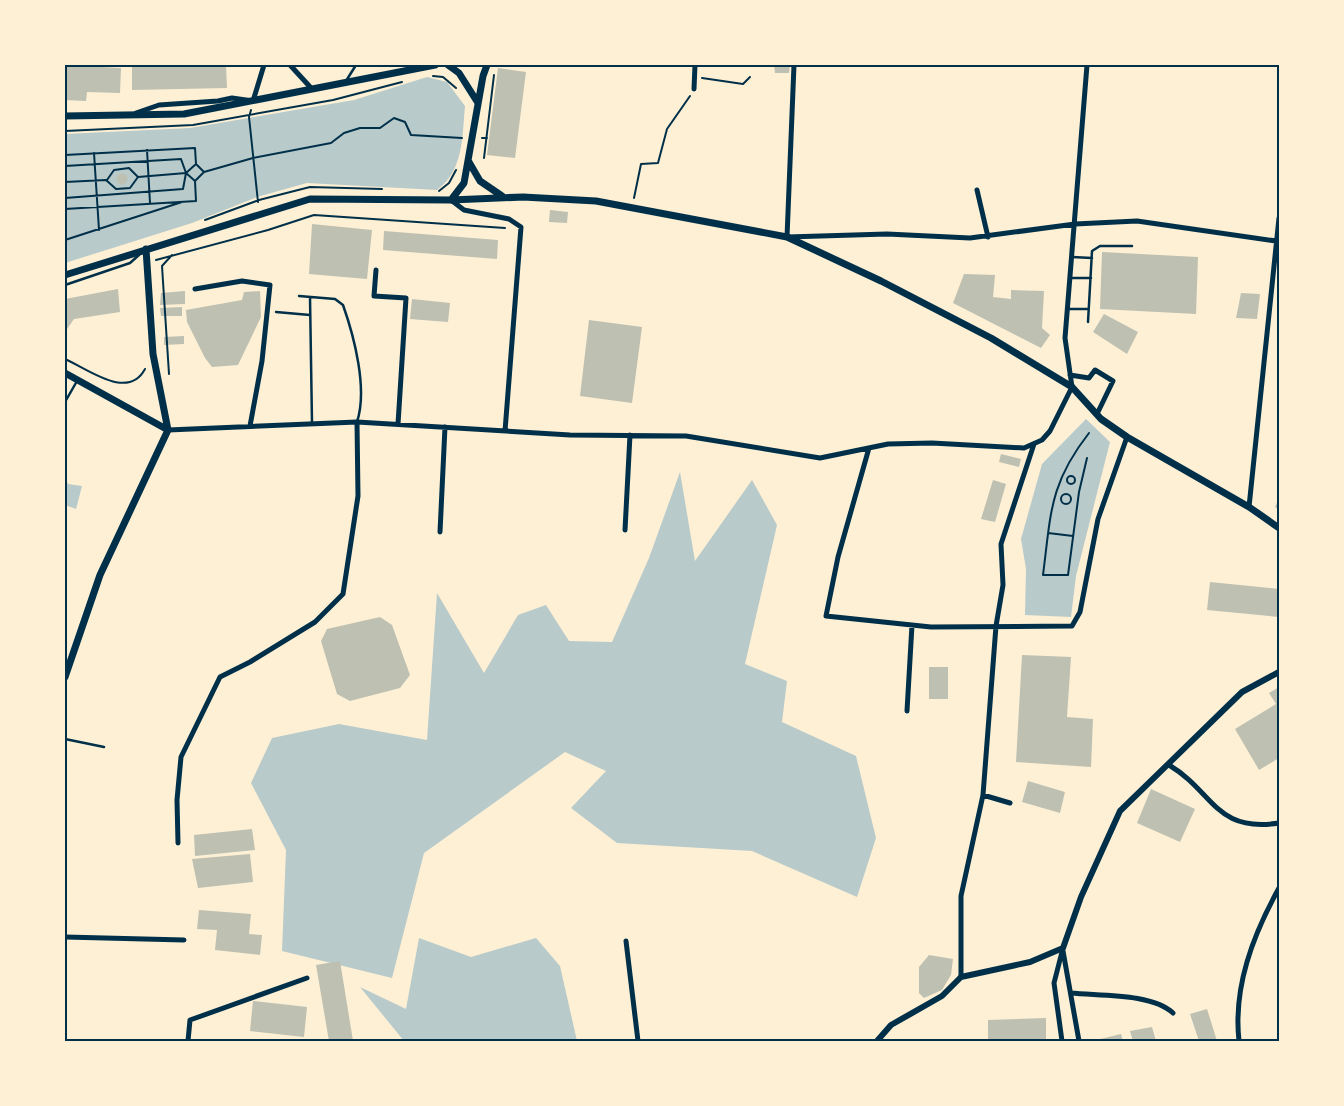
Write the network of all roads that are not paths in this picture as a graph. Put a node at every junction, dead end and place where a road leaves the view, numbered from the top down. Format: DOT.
graph roads {
  1 [pos="264,65"];
  2 [pos="290,65"];
  3 [pos="356,65"];
  4 [pos="436,65"];
  5 [pos="448,65"];
  6 [pos="488,65"];
  7 [pos="695,65"];
  8 [pos="794,65"];
  9 [pos="1087,65"];
  10 [pos="412,67"];
  11 [pos="424,69"];
  12 [pos="345,83"];
  13 [pos="312,89"];
  14 [pos="694,89"];
  15 [pos="254,101"];
  16 [pos="479,104"];
  17 [pos="65,116"];
  18 [pos="469,162"];
  19 [pos="977,190"];
  20 [pos="502,197"];
  21 [pos="450,200"];
  22 [pos="1279,218"];
  23 [pos="1075,224"];
  24 [pos="787,237"];
  25 [pos="988,237"];
  26 [pos="1276,241"];
  27 [pos="1132,246"];
  28 [pos="146,249"];
  29 [pos="1072,257"];
  30 [pos="1092,258"];
  31 [pos="1276,264"];
  32 [pos="376,270"];
  33 [pos="65,275"];
  34 [pos="1070,278"];
  35 [pos="1091,278"];
  36 [pos="65,285"];
  37 [pos="195,290"];
  38 [pos="299,296"];
  39 [pos="310,297"];
  40 [pos="1068,308"];
  41 [pos="1088,309"];
  42 [pos="276,312"];
  43 [pos="310,315"];
  44 [pos="1088,322"];
  45 [pos="65,373"];
  46 [pos="1070,375"];
  47 [pos="78,380"];
  48 [pos="1072,387"];
  49 [pos="65,402"];
  50 [pos="1097,414"];
  51 [pos="357,422"];
  52 [pos="312,423"];
  53 [pos="398,424"];
  54 [pos="250,426"];
  55 [pos="445,427"];
  56 [pos="168,430"];
  57 [pos="505,431"];
  58 [pos="630,435"];
  59 [pos="1127,437"];
  60 [pos="1034,444"];
  61 [pos="868,448"];
  62 [pos="1249,507"];
  63 [pos="1279,528"];
  64 [pos="625,530"];
  65 [pos="440,532"];
  66 [pos="912,625"];
  67 [pos="996,626"];
  68 [pos="1279,672"];
  69 [pos="65,677"];
  70 [pos="907,711"];
  71 [pos="65,739"];
  72 [pos="104,746"];
  73 [pos="1169,765"];
  74 [pos="983,795"];
  75 [pos="1010,803"];
  76 [pos="1279,823"];
  77 [pos="178,843"];
  78 [pos="1279,888"];
  79 [pos="65,936"];
  80 [pos="184,940"];
  81 [pos="626,941"];
  82 [pos="1063,948"];
  83 [pos="961,977"];
  84 [pos="306,978"];
  85 [pos="1071,993"];
  86 [pos="1173,1013"];
  87 [pos="188,1041"];
  88 [pos="638,1041"];
  89 [pos="877,1041"];
  90 [pos="1062,1041"];
  91 [pos="1079,1041"];
  92 [pos="1239,1041"];
  1 -- 15 [label="street"];
  2 -- 13 [label="street"];
  3 -- 12 [label="lane"];
  4 -- 11 [label="main road"];
  5 -- 16 [label="main road"];
  6 -- 16 [label="main road"];
  7 -- 14 [label="street"];
  8 -- 24 [label="street"];
  9 -- 23 [label="street"];
  10 -- 11 [label="main road"];
  10 -- 12 [label="main road"];
  12 -- 13 [label="main road"];
  13 -- 15 [label="main road"];
  15 -- 17 [label="main road"];
  16 -- 18 [label="main road"];
  18 -- 20 [label="main road"];
  18 -- 21 [label="main road"];
  19 -- 25 [label="street"];
  20 -- 21 [label="main road"];
  20 -- 24 [label="main road"];
  21 -- 28 [label="main road"];
  21 -- 57 [label="street"];
  22 -- 26 [label="street"];
  23 -- 25 [label="street"];
  23 -- 26 [label="street"];
  23 -- 29 [label="street"];
  24 -- 25 [label="street"];
  24 -- 48 [label="main road"];
  26 -- 31 [label="street"];
  27 -- 30 [label="lane"];
  28 -- 33 [label="main road"];
  28 -- 36 [label="lane"];
  28 -- 56 [label="main road"];
  29 -- 30 [label="lane"];
  29 -- 34 [label="street"];
  30 -- 35 [label="lane"];
  31 -- 62 [label="street"];
  32 -- 53 [label="street"];
  34 -- 35 [label="lane"];
  34 -- 40 [label="street"];
  35 -- 41 [label="lane"];
  37 -- 54 [label="street"];
  38 -- 39 [label="lane"];
  39 -- 43 [label="lane"];
  39 -- 51 [label="lane"];
  40 -- 41 [label="lane"];
  40 -- 46 [label="street"];
  41 -- 44 [label="lane"];
  42 -- 43 [label="lane"];
  43 -- 52 [label="lane"];
  45 -- 47 [label="main road"];
  46 -- 48 [label="street"];
  46 -- 50 [label="street"];
  47 -- 49 [label="lane"];
  47 -- 56 [label="main road"];
  48 -- 50 [label="main road"];
  48 -- 60 [label="street"];
  50 -- 59 [label="main road"];
  51 -- 52 [label="street"];
  51 -- 53 [label="street"];
  51 -- 77 [label="street"];
  52 -- 54 [label="street"];
  53 -- 55 [label="street"];
  54 -- 56 [label="street"];
  55 -- 57 [label="street"];
  55 -- 65 [label="street"];
  56 -- 69 [label="main road"];
  57 -- 58 [label="street"];
  58 -- 61 [label="street"];
  58 -- 64 [label="street"];
  59 -- 62 [label="main road"];
  59 -- 67 [label="street"];
  60 -- 61 [label="street"];
  60 -- 67 [label="street"];
  61 -- 66 [label="street"];
  62 -- 63 [label="main road"];
  66 -- 67 [label="street"];
  66 -- 70 [label="street"];
  67 -- 74 [label="street"];
  68 -- 73 [label="street"];
  71 -- 72 [label="lane"];
  73 -- 76 [label="street"];
  73 -- 82 [label="street"];
  74 -- 75 [label="street"];
  74 -- 83 [label="street"];
  78 -- 92 [label="street"];
  79 -- 80 [label="street"];
  81 -- 88 [label="street"];
  82 -- 83 [label="street"];
  82 -- 85 [label="street"];
  82 -- 90 [label="street"];
  83 -- 89 [label="street"];
  84 -- 87 [label="street"];
  85 -- 86 [label="street"];
  85 -- 91 [label="street"];
}
